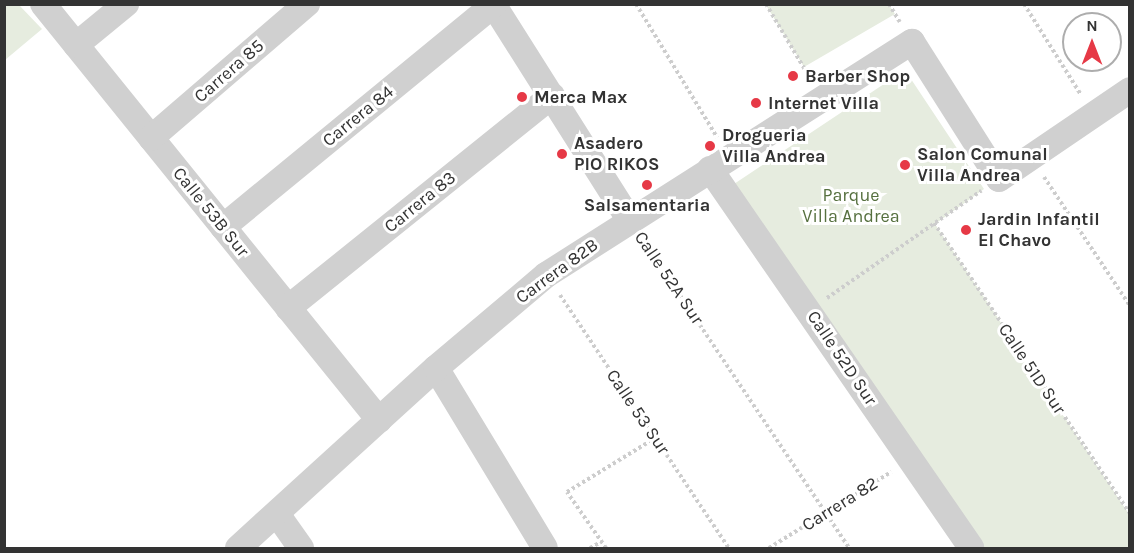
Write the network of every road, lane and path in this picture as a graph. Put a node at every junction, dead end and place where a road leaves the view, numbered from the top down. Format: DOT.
graph roads {
  1 [pos="43,4"];
  2 [pos="126,4"];
  3 [pos="307,4"];
  4 [pos="636,4"];
  5 [pos="766,4"];
  6 [pos="1024,4"];
  7 [pos="493,5"];
  8 [pos="76,45"];
  9 [pos="1130,90"];
  10 [pos="552,96"];
  11 [pos="823,99"];
  12 [pos="1093,114"];
  13 [pos="151,138"];
  14 [pos="1031,157"];
  15 [pos="720,163"];
  16 [pos="999,179"];
  17 [pos="629,219"];
  18 [pos="934,224"];
  19 [pos="223,227"];
  20 [pos="546,275"];
  21 [pos="1130,306"];
  22 [pos="288,308"];
  23 [pos="809,310"];
  24 [pos="436,368"];
  25 [pos="379,420"];
  26 [pos="655,438"];
  27 [pos="910,459"];
  28 [pos="826,513"];
  29 [pos="277,514"];
  30 [pos="1130,514"];
  31 [pos="602,542"];
  32 [pos="238,549"];
  33 [pos="301,549"];
  34 [pos="545,549"];
  35 [pos="590,549"];
  36 [pos="606,549"];
  37 [pos="729,549"];
  38 [pos="769,549"];
  39 [pos="849,549"];
  40 [pos="971,549"];
  1 -- 8 [label="street, Calle 53B Sur"];
  2 -- 8 [label="street"];
  3 -- 13 [label="street, Carrera 85"];
  4 -- 15 [label="path"];
  5 -- 11 [label="path"];
  6 -- 12 [label="path"];
  7 -- 10 [label="street, Calle 52A Sur"];
  7 -- 19 [label="street, Carrera 84"];
  8 -- 13 [label="street, Calle 53B Sur"];
  9 -- 12 [label="street"];
  10 -- 17 [label="street, Calle 52A Sur"];
  10 -- 22 [label="street, Carrera 83"];
  11 -- 15 [label="street, Carrera 82B"];
  11 -- 16 [label="street, Carrera 82B"];
  12 -- 14 [label="street"];
  13 -- 19 [label="street, Calle 53B Sur"];
  14 -- 16 [label="street"];
  14 -- 21 [label="path"];
  15 -- 17 [label="street, Carrera 82B"];
  15 -- 23 [label="street, Calle 52D Sur"];
  16 -- 18 [label="path"];
  17 -- 20 [label="street, Carrera 82B"];
  17 -- 28 [label="path, Calle 52A Sur"];
  18 -- 23 [label="path"];
  18 -- 30 [label="path, Calle 51D Sur"];
  19 -- 22 [label="street, Calle 53B Sur"];
  20 -- 24 [label="street, Carrera 82B"];
  20 -- 26 [label="path, Calle 53 Sur"];
  22 -- 25 [label="street, Calle 53B Sur"];
  23 -- 27 [label="street, Calle 52D Sur"];
  24 -- 25 [label="street, Carrera 82B"];
  24 -- 34 [label="street"];
  25 -- 29 [label="street, Carrera 82B"];
  26 -- 31 [label="path"];
  26 -- 37 [label="path, Calle 53 Sur"];
  27 -- 28 [label="path, Carrera 82"];
  27 -- 40 [label="street, Calle 52D Sur"];
  28 -- 38 [label="path, Carrera 82"];
  28 -- 39 [label="path, Calle 52A Sur"];
  29 -- 32 [label="street, Carrera 82B"];
  29 -- 33 [label="street"];
  31 -- 35 [label="path"];
  31 -- 36 [label="path"];
}
